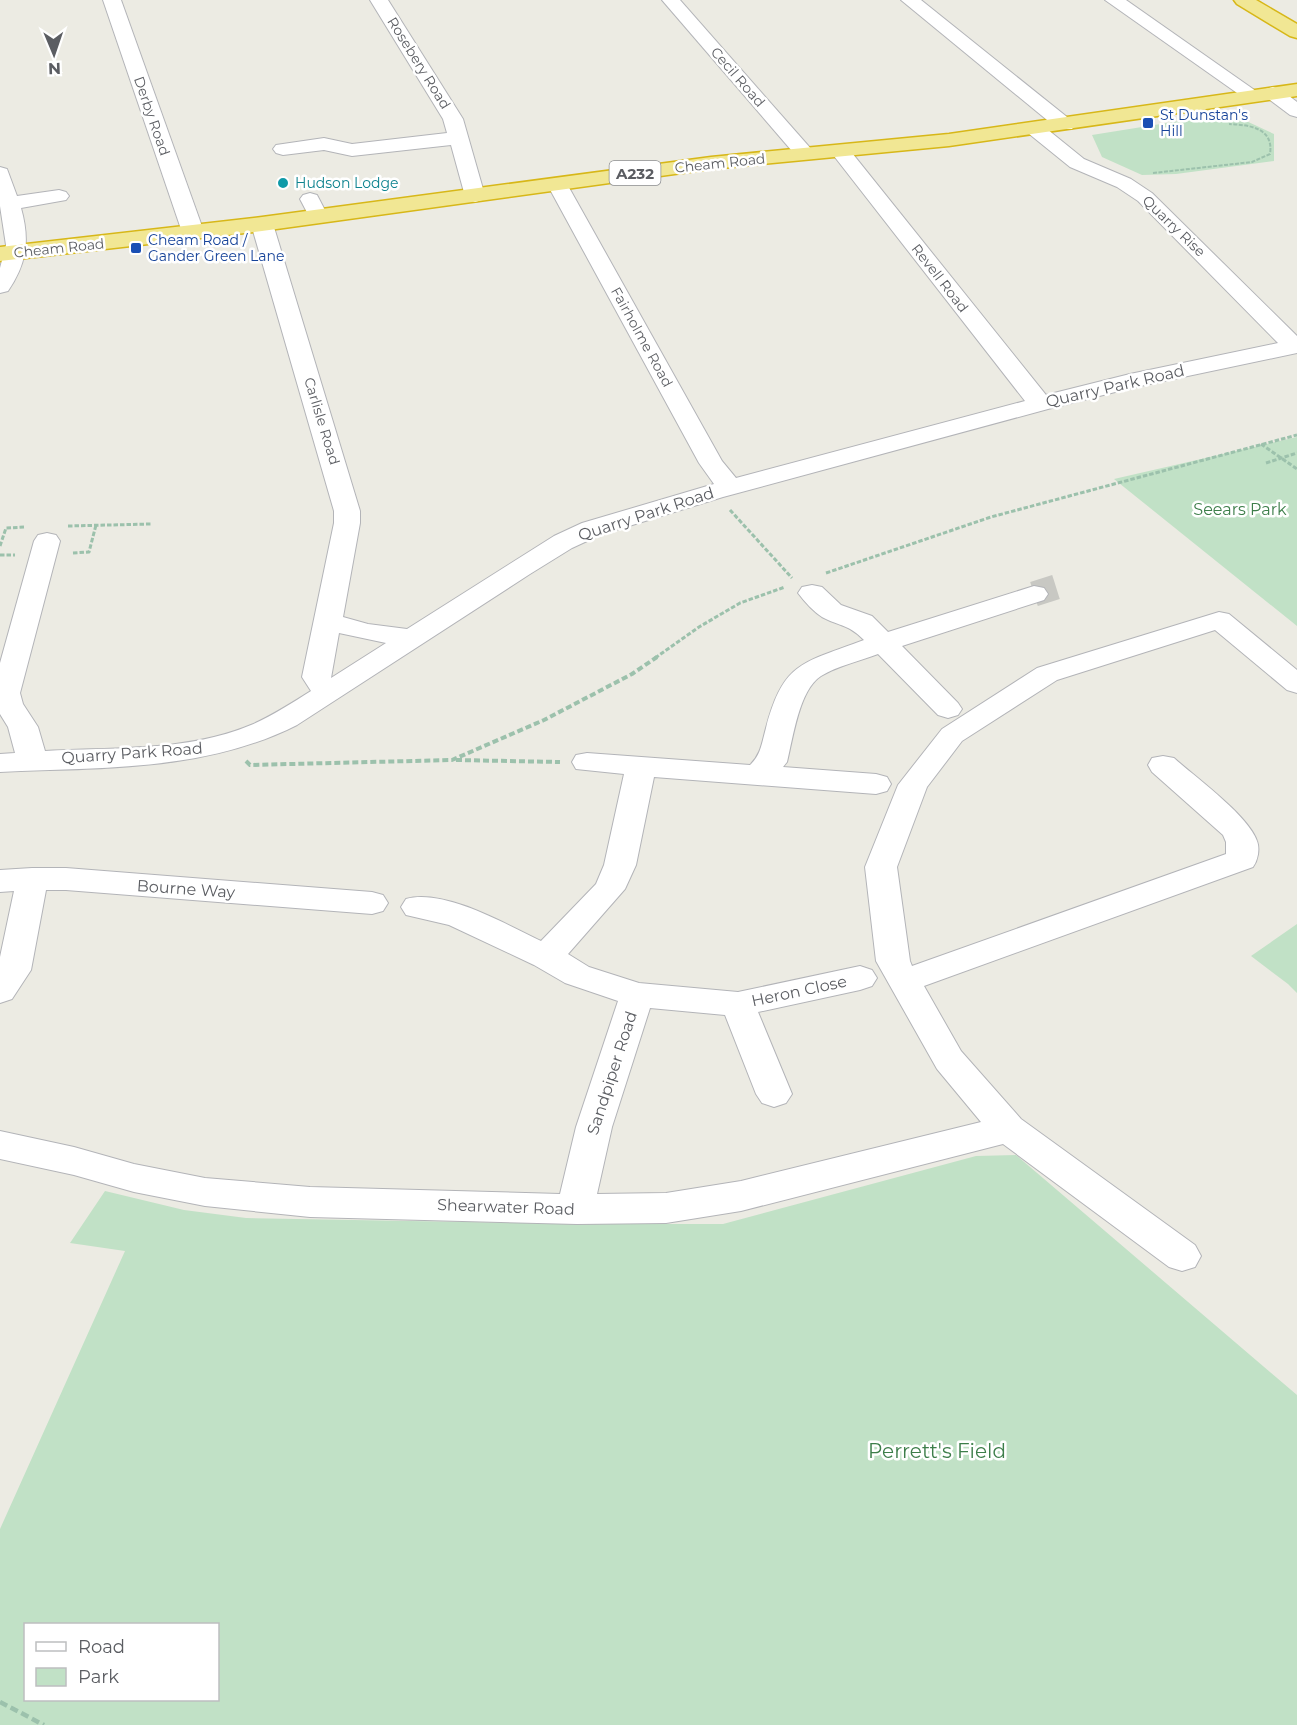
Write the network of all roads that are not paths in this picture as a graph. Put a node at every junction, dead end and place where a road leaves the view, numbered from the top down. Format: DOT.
graph roads {
  1 [pos="112,0"];
  2 [pos="379,0"];
  3 [pos="671,0"];
  4 [pos="910,0"];
  5 [pos="1113,0"];
  6 [pos="1243,0"];
  7 [pos="1269,0"];
  8 [pos="1297,15"];
  9 [pos="1297,32"];
  10 [pos="1297,90"];
  11 [pos="1256,92"];
  12 [pos="1297,111"];
  13 [pos="1065,125"];
  14 [pos="1035,129"];
  15 [pos="459,138"];
  16 [pos="283,149"];
  17 [pos="841,152"];
  18 [pos="804,154"];
  19 [pos="0,173"];
  20 [pos="557,184"];
  21 [pos="59,196"];
  22 [pos="475,196"];
  23 [pos="9,203"];
  24 [pos="262,224"];
  25 [pos="193,232"];
  26 [pos="8,254"];
  27 [pos="0,286"];
  28 [pos="1296,346"];
  29 [pos="1041,404"];
  30 [pos="722,490"];
  31 [pos="53,538"];
  32 [pos="811,583"];
  33 [pos="1034,594"];
  34 [pos="328,622"];
  35 [pos="412,638"];
  36 [pos="892,640"];
  37 [pos="1297,684"];
  38 [pos="327,693"];
  39 [pos="948,710"];
  40 [pos="32,760"];
  41 [pos="587,762"];
  42 [pos="0,763"];
  43 [pos="1163,765"];
  44 [pos="640,766"];
  45 [pos="756,775"];
  46 [pos="876,784"];
  47 [pos="32,879"];
  48 [pos="0,881"];
  49 [pos="372,903"];
  50 [pos="417,907"];
  51 [pos="546,957"];
  52 [pos="860,978"];
  53 [pos="904,981"];
  54 [pos="0,991"];
  55 [pos="637,995"];
  56 [pos="738,1004"];
  57 [pos="774,1094"];
  58 [pos="1008,1129"];
  59 [pos="0,1145"];
  60 [pos="577,1209"];
  61 [pos="1182,1256"];
  1 -- 25 [label="street, Derby Road"];
  2 -- 15 [label="street, Rosebery Road"];
  3 -- 18 [label="street, Cecil Road"];
  4 -- 13 [label="street"];
  5 -- 11 [label="street"];
  6 -- 9 [label="highway"];
  7 -- 8 [label="highway"];
  10 -- 11 [label="highway, Cheam Road / A232"];
  11 -- 12 [label="street"];
  11 -- 13 [label="highway, Cheam Road / A232"];
  13 -- 14 [label="highway, Cheam Road / A232"];
  14 -- 17 [label="highway, Cheam Road / A232"];
  14 -- 28 [label="street, Quarry Rise"];
  15 -- 16 [label="street"];
  15 -- 22 [label="street, Rosebery Road"];
  17 -- 18 [label="highway, Cheam Road / A232"];
  17 -- 29 [label="street, Revell Road"];
  18 -- 20 [label="highway, Cheam Road / A232"];
  19 -- 23 [label="street"];
  20 -- 22 [label="highway, Cheam Road / A232"];
  20 -- 30 [label="street, Fairholme Road"];
  21 -- 23 [label="street"];
  22 -- 24 [label="highway, Cheam Road / A232"];
  23 -- 26 [label="street"];
  24 -- 25 [label="highway, Cheam Road / A232"];
  24 -- 34 [label="street, Carlisle Road"];
  25 -- 26 [label="highway, Cheam Road / A232"];
  26 -- 27 [label="street"];
  28 -- 29 [label="street, Quarry Park Road"];
  29 -- 30 [label="street, Quarry Park Road"];
  30 -- 35 [label="street, Quarry Park Road"];
  31 -- 40 [label="street"];
  32 -- 36 [label="street"];
  33 -- 36 [label="street"];
  34 -- 35 [label="street"];
  34 -- 38 [label="street, Carlisle Road"];
  35 -- 38 [label="street, Quarry Park Road"];
  36 -- 39 [label="street"];
  36 -- 45 [label="street"];
  37 -- 53 [label="street"];
  38 -- 40 [label="street, Quarry Park Road"];
  40 -- 42 [label="street, Quarry Park Road"];
  41 -- 44 [label="street"];
  43 -- 53 [label="street"];
  44 -- 45 [label="street"];
  44 -- 51 [label="street"];
  45 -- 46 [label="street"];
  47 -- 48 [label="street, Bourne Way"];
  47 -- 49 [label="street, Bourne Way"];
  47 -- 54 [label="street"];
  50 -- 51 [label="street, Sandpiper Road"];
  51 -- 55 [label="street, Sandpiper Road"];
  52 -- 56 [label="street, Heron Close"];
  53 -- 58 [label="street"];
  55 -- 56 [label="street, Heron Close"];
  55 -- 60 [label="street, Sandpiper Road"];
  56 -- 57 [label="street, Heron Close"];
  58 -- 60 [label="street, Shearwater Road"];
  58 -- 61 [label="street"];
  59 -- 60 [label="street, Shearwater Road"];
}
